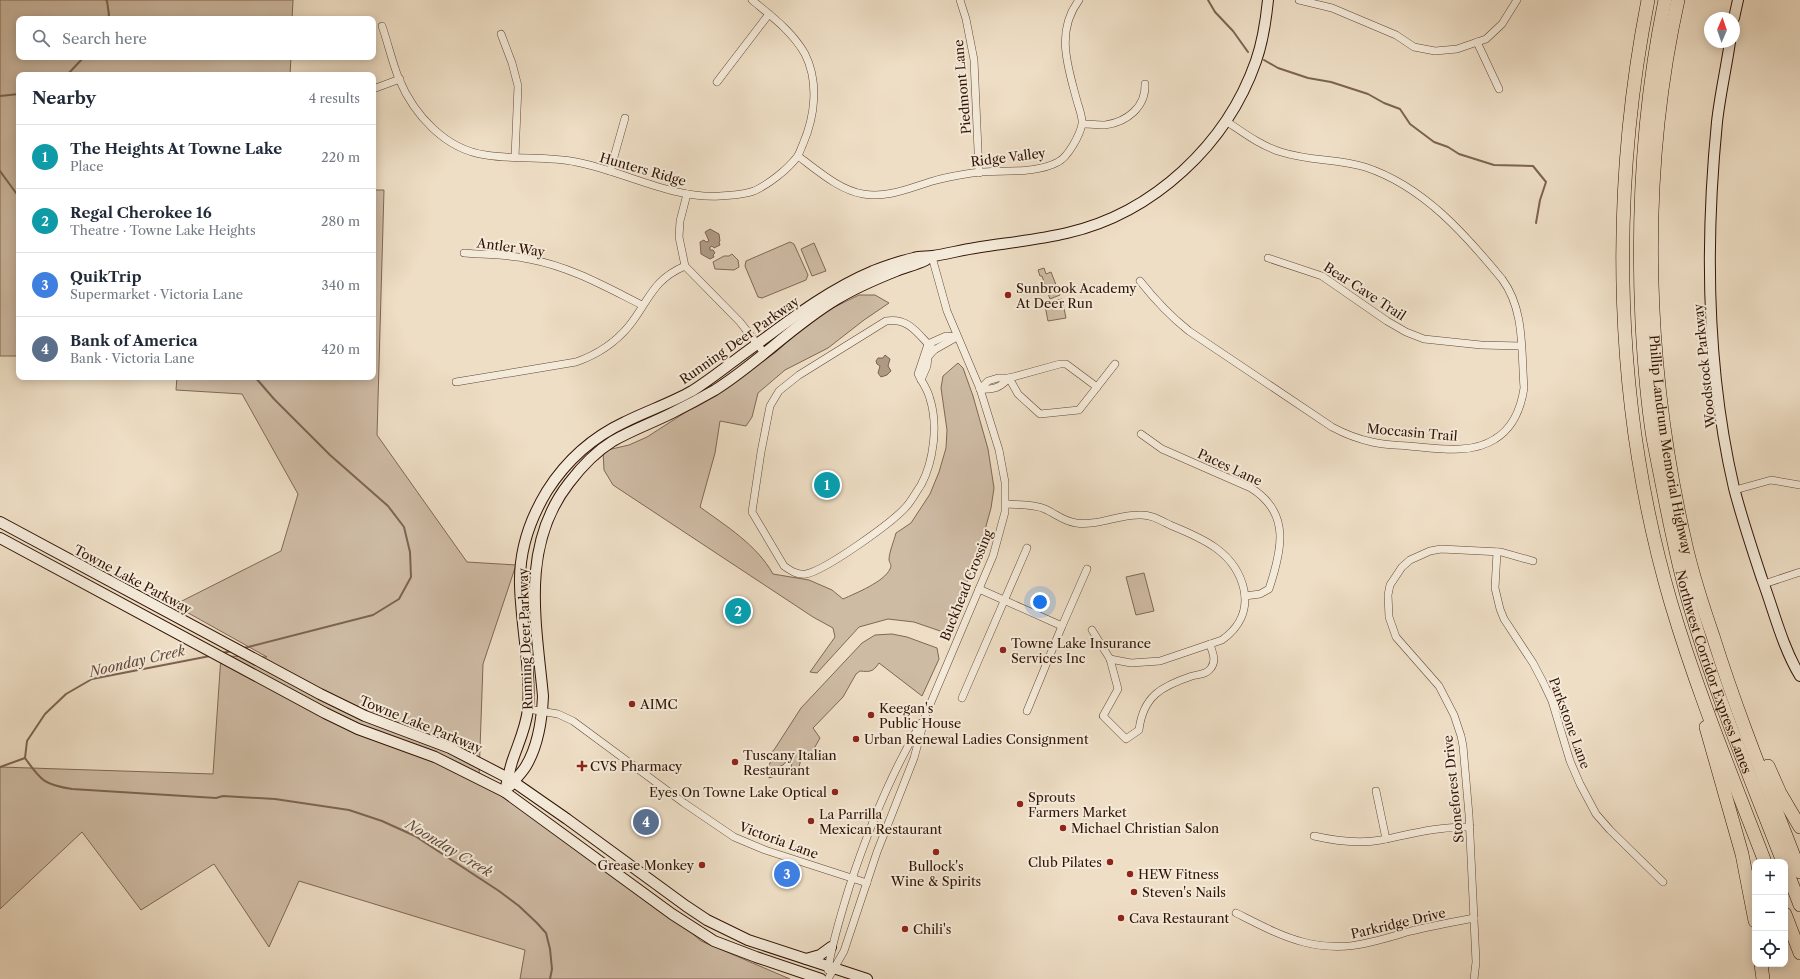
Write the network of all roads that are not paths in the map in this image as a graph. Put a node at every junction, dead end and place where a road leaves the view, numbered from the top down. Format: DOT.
graph roads {
  1 [pos="752,0"];
  2 [pos="960,0"];
  3 [pos="1079,0"];
  4 [pos="1268,0"];
  5 [pos="1299,0"];
  6 [pos="1517,0"];
  7 [pos="1648,0"];
  8 [pos="1665,0"];
  9 [pos="1678,0"];
  10 [pos="1738,0"];
  11 [pos="1735,12"];
  12 [pos="768,14"];
  13 [pos="382,26"];
  14 [pos="502,34"];
  15 [pos="1477,42"];
  16 [pos="1729,48"];
  17 [pos="400,80"];
  18 [pos="717,82"];
  19 [pos="1145,84"];
  20 [pos="376,88"];
  21 [pos="1499,89"];
  22 [pos="625,118"];
  23 [pos="1226,121"];
  24 [pos="1083,124"];
  25 [pos="798,156"];
  26 [pos="515,158"];
  27 [pos="610,171"];
  28 [pos="979,173"];
  29 [pos="687,194"];
  30 [pos="464,253"];
  31 [pos="932,257"];
  32 [pos="1268,258"];
  33 [pos="685,266"];
  34 [pos="1140,281"];
  35 [pos="642,305"];
  36 [pos="957,337"];
  37 [pos="758,344"];
  38 [pos="928,344"];
  39 [pos="1521,346"];
  40 [pos="934,350"];
  41 [pos="765,354"];
  42 [pos="1115,364"];
  43 [pos="1009,378"];
  44 [pos="921,380"];
  45 [pos="456,382"];
  46 [pos="1097,387"];
  47 [pos="980,389"];
  48 [pos="1141,434"];
  49 [pos="1800,485"];
  50 [pos="1735,490"];
  51 [pos="1006,504"];
  52 [pos="0,522"];
  53 [pos="0,538"];
  54 [pos="1028,548"];
  55 [pos="1687,551"];
  56 [pos="1496,552"];
  57 [pos="1533,561"];
  58 [pos="1087,569"];
  59 [pos="1800,572"];
  60 [pos="1764,584"];
  61 [pos="980,589"];
  62 [pos="1245,596"];
  63 [pos="1004,600"];
  64 [pos="1062,626"];
  65 [pos="1092,630"];
  66 [pos="1210,644"];
  67 [pos="1110,659"];
  68 [pos="1690,665"];
  69 [pos="1800,676"];
  70 [pos="962,698"];
  71 [pos="528,709"];
  72 [pos="542,711"];
  73 [pos="1027,711"];
  74 [pos="926,714"];
  75 [pos="511,779"];
  76 [pos="1376,791"];
  77 [pos="505,792"];
  78 [pos="1470,827"];
  79 [pos="1800,827"];
  80 [pos="1314,836"];
  81 [pos="1386,839"];
  82 [pos="1764,859"];
  83 [pos="1782,859"];
  84 [pos="1800,872"];
  85 [pos="1788,874"];
  86 [pos="852,878"];
  87 [pos="1663,882"];
  88 [pos="866,883"];
  89 [pos="1800,905"];
  90 [pos="1752,906"];
  91 [pos="1236,913"];
  92 [pos="1474,918"];
  93 [pos="1788,922"];
  94 [pos="831,947"];
  95 [pos="1800,953"];
  96 [pos="806,959"];
  97 [pos="831,967"];
  98 [pos="1761,967"];
  99 [pos="821,979"];
  100 [pos="827,979"];
  101 [pos="867,979"];
  102 [pos="1474,979"];
  103 [pos="1763,979"];
  1 -- 12 [label="street, Hunters Ridge"];
  2 -- 28 [label="street, Piedmont Lane"];
  3 -- 24 [label="street"];
  4 -- 23 [label="main road, Running Deer Parkway"];
  5 -- 15 [label="street"];
  6 -- 15 [label="street"];
  7 -- 68 [label="highway"];
  8 -- 83 [label="highway, Northwest Corridor Express Lanes"];
  9 -- 55 [label="highway, Phillip Landrum Memorial Highway"];
  10 -- 11 [label="main road"];
  12 -- 18 [label="street"];
  12 -- 25 [label="street, Hunters Ridge"];
  13 -- 17 [label="street, Hunters Ridge"];
  14 -- 26 [label="street"];
  15 -- 21 [label="street"];
  16 -- 50 [label="main road, Woodstock Parkway"];
  17 -- 20 [label="street"];
  17 -- 26 [label="street, Hunters Ridge"];
  19 -- 24 [label="street"];
  22 -- 27 [label="street"];
  23 -- 31 [label="main road, Running Deer Parkway"];
  23 -- 39 [label="street, Moccasin Trail"];
  24 -- 28 [label="street, Ridge Valley"];
  25 -- 28 [label="street, Ridge Valley"];
  25 -- 29 [label="street, Hunters Ridge"];
  26 -- 27 [label="street, Hunters Ridge"];
  27 -- 29 [label="street, Hunters Ridge"];
  29 -- 33 [label="street"];
  30 -- 35 [label="street, Antler Way"];
  31 -- 36 [label="street, Buckhead Crossing"];
  31 -- 37 [label="main road, Running Deer Parkway"];
  31 -- 41 [label="main road, Running Deer Parkway"];
  32 -- 39 [label="street, Bear Cave Trail"];
  33 -- 35 [label="street"];
  33 -- 37 [label="street"];
  34 -- 39 [label="street, Moccasin Trail"];
  35 -- 45 [label="street"];
  36 -- 38 [label="street"];
  36 -- 40 [label="street"];
  36 -- 47 [label="street, Buckhead Crossing"];
  37 -- 41 [label="street"];
  37 -- 71 [label="main road, Running Deer Parkway"];
  38 -- 40 [label="street"];
  38 -- 44 [label="street"];
  38 -- 44 [label="street"];
  40 -- 44 [label="street"];
  41 -- 72 [label="main road, Running Deer Parkway"];
  42 -- 46 [label="street"];
  43 -- 46 [label="street"];
  43 -- 46 [label="street"];
  43 -- 47 [label="street"];
  47 -- 51 [label="street, Buckhead Crossing"];
  48 -- 62 [label="street, Paces Lane"];
  49 -- 50 [label="street"];
  50 -- 60 [label="main road, Woodstock Parkway"];
  51 -- 61 [label="street, Buckhead Crossing"];
  51 -- 62 [label="street"];
  52 -- 75 [label="main road, Towne Lake Parkway"];
  53 -- 77 [label="main road, Towne Lake Parkway"];
  54 -- 63 [label="street"];
  55 -- 79 [label="highway"];
  55 -- 84 [label="highway, Phillip Landrum Memorial Highway"];
  56 -- 57 [label="street, Stoneforest Drive"];
  56 -- 78 [label="street, Stoneforest Drive"];
  56 -- 87 [label="street, Parkstone Lane"];
  58 -- 64 [label="street"];
  59 -- 60 [label="street"];
  60 -- 69 [label="main road, Woodstock Parkway"];
  61 -- 63 [label="street"];
  61 -- 74 [label="street, Buckhead Crossing"];
  62 -- 66 [label="street"];
  63 -- 64 [label="street"];
  63 -- 70 [label="street"];
  64 -- 73 [label="street"];
  65 -- 67 [label="street"];
  66 -- 67 [label="street"];
  66 -- 67 [label="street"];
  68 -- 82 [label="highway"];
  68 -- 90 [label="highway"];
  71 -- 72 [label="street, Victoria Lane"];
  71 -- 75 [label="main road, Running Deer Parkway"];
  72 -- 75 [label="main road, Running Deer Parkway"];
  72 -- 86 [label="street, Victoria Lane"];
  74 -- 86 [label="street, Buckhead Crossing"];
  74 -- 88 [label="street, Buckhead Crossing"];
  75 -- 77 [label="main road, Running Deer Parkway"];
  75 -- 96 [label="main road, Towne Lake Parkway"];
  76 -- 81 [label="street"];
  77 -- 99 [label="main road, Towne Lake Parkway"];
  78 -- 81 [label="street"];
  78 -- 92 [label="street, Stoneforest Drive"];
  80 -- 81 [label="street"];
  85 -- 89 [label="highway"];
  86 -- 88 [label="street, Victoria Lane"];
  86 -- 94 [label="street, Buckhead Crossing"];
  88 -- 97 [label="street, Buckhead Crossing"];
  91 -- 92 [label="street, Parkridge Drive"];
  92 -- 102 [label="street, Stoneforest Drive"];
  93 -- 95 [label="highway"];
  94 -- 96 [label="main road"];
  94 -- 97 [label="street, Buckhead Crossing"];
  96 -- 97 [label="main road, Towne Lake Parkway"];
  97 -- 100 [label="street, Buckhead Crossing"];
  97 -- 101 [label="main road, Towne Lake Parkway"];
  98 -- 103 [label="highway"];
}
